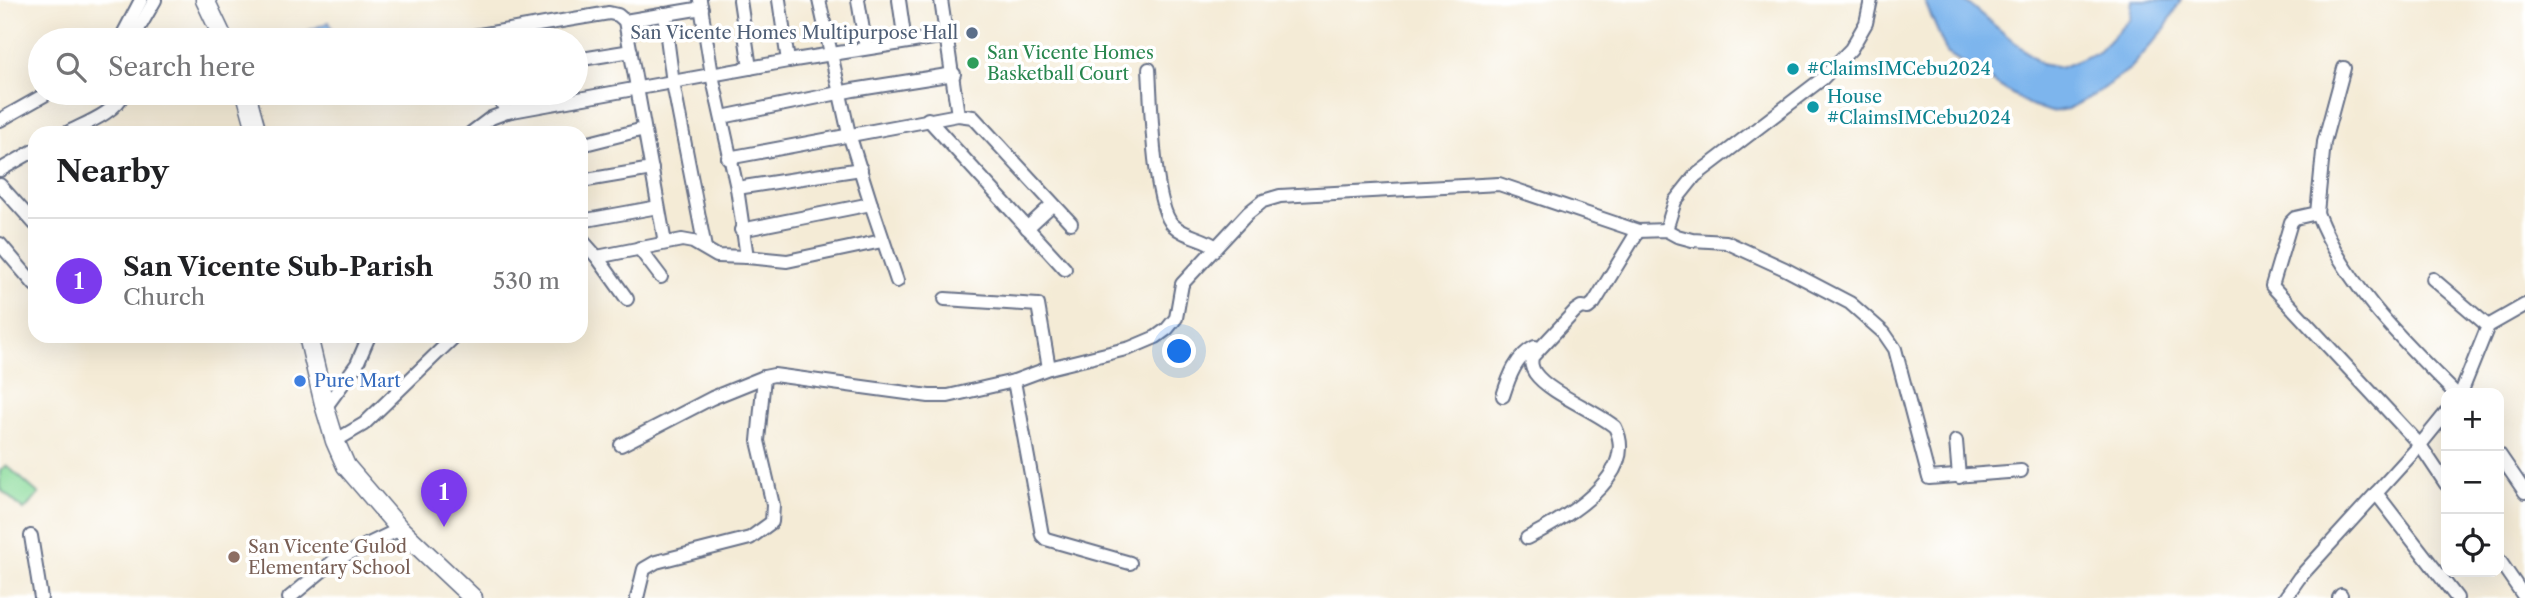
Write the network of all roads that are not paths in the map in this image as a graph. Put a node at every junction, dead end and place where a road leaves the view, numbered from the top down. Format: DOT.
graph roads {
  1 [pos="141,0"];
  2 [pos="155,0"];
  3 [pos="205,0"];
  4 [pos="740,0"];
  5 [pos="779,0"];
  6 [pos="819,0"];
  7 [pos="858,0"];
  8 [pos="899,0"];
  9 [pos="941,0"];
  10 [pos="1871,0"];
  11 [pos="701,4"];
  12 [pos="664,14"];
  13 [pos="625,21"];
  14 [pos="126,28"];
  15 [pos="139,28"];
  16 [pos="218,28"];
  17 [pos="521,28"];
  18 [pos="946,36"];
  19 [pos="905,42"];
  20 [pos="866,48"];
  21 [pos="631,51"];
  22 [pos="830,55"];
  23 [pos="588,58"];
  24 [pos="788,61"];
  25 [pos="750,68"];
  26 [pos="2344,68"];
  27 [pos="1149,69"];
  28 [pos="954,74"];
  29 [pos="712,75"];
  30 [pos="673,83"];
  31 [pos="636,89"];
  32 [pos="839,94"];
  33 [pos="588,98"];
  34 [pos="28,104"];
  35 [pos="116,105"];
  36 [pos="249,105"];
  37 [pos="503,105"];
  38 [pos="546,105"];
  39 [pos="507,112"];
  40 [pos="958,115"];
  41 [pos="722,117"];
  42 [pos="928,119"];
  43 [pos="0,120"];
  44 [pos="79,126"];
  45 [pos="255,126"];
  46 [pos="480,126"];
  47 [pos="644,129"];
  48 [pos="849,134"];
  49 [pos="588,143"];
  50 [pos="28,157"];
  51 [pos="728,158"];
  52 [pos="652,169"];
  53 [pos="861,169"];
  54 [pos="0,170"];
  55 [pos="588,180"];
  56 [pos="0,184"];
  57 [pos="737,188"];
  58 [pos="870,204"];
  59 [pos="1054,204"];
  60 [pos="658,207"];
  61 [pos="2317,213"];
  62 [pos="28,216"];
  63 [pos="588,220"];
  64 [pos="1071,223"];
  65 [pos="1027,228"];
  66 [pos="741,230"];
  67 [pos="1666,230"];
  68 [pos="1638,231"];
  69 [pos="882,241"];
  70 [pos="665,243"];
  71 [pos="0,244"];
  72 [pos="588,247"];
  73 [pos="1216,247"];
  74 [pos="639,248"];
  75 [pos="705,248"];
  76 [pos="597,257"];
  77 [pos="747,257"];
  78 [pos="1065,269"];
  79 [pos="28,277"];
  80 [pos="661,277"];
  81 [pos="2433,279"];
  82 [pos="897,281"];
  83 [pos="627,299"];
  84 [pos="945,299"];
  85 [pos="2525,305"];
  86 [pos="2488,326"];
  87 [pos="310,343"];
  88 [pos="366,343"];
  89 [pos="448,343"];
  90 [pos="1542,346"];
  91 [pos="1049,368"];
  92 [pos="764,377"];
  93 [pos="1014,381"];
  94 [pos="2450,388"];
  95 [pos="2463,388"];
  96 [pos="1503,396"];
  97 [pos="325,408"];
  98 [pos="2441,419"];
  99 [pos="335,441"];
  100 [pos="1956,441"];
  101 [pos="621,445"];
  102 [pos="2420,445"];
  103 [pos="2504,461"];
  104 [pos="2021,471"];
  105 [pos="2441,476"];
  106 [pos="1959,477"];
  107 [pos="2525,492"];
  108 [pos="2376,493"];
  109 [pos="400,529"];
  110 [pos="31,536"];
  111 [pos="1527,538"];
  112 [pos="1130,563"];
  113 [pos="2504,568"];
  114 [pos="2522,596"];
  115 [pos="41,598"];
  116 [pos="289,598"];
  117 [pos="473,598"];
  118 [pos="638,598"];
  119 [pos="2285,598"];
  120 [pos="2456,598"];
  1 -- 14 [label="street"];
  2 -- 15 [label="street"];
  3 -- 16 [label="main road"];
  4 -- 25 [label="street"];
  5 -- 24 [label="street"];
  6 -- 22 [label="street"];
  7 -- 20 [label="street"];
  8 -- 19 [label="street"];
  9 -- 18 [label="street"];
  10 -- 67 [label="street"];
  11 -- 12 [label="street"];
  11 -- 29 [label="street"];
  12 -- 13 [label="street"];
  12 -- 30 [label="street"];
  13 -- 17 [label="street"];
  13 -- 21 [label="street"];
  18 -- 19 [label="street"];
  18 -- 28 [label="street"];
  19 -- 20 [label="street"];
  20 -- 22 [label="street"];
  21 -- 23 [label="street"];
  21 -- 31 [label="street"];
  22 -- 24 [label="street"];
  22 -- 32 [label="street"];
  24 -- 25 [label="street"];
  25 -- 29 [label="street"];
  26 -- 61 [label="street"];
  27 -- 73 [label="street"];
  28 -- 32 [label="street"];
  28 -- 40 [label="street"];
  29 -- 30 [label="street"];
  29 -- 41 [label="street"];
  30 -- 31 [label="street"];
  30 -- 75 [label="street"];
  31 -- 33 [label="street"];
  31 -- 47 [label="street"];
  32 -- 41 [label="street"];
  32 -- 48 [label="street"];
  34 -- 43 [label="street"];
  35 -- 44 [label="street"];
  36 -- 45 [label="main road"];
  37 -- 39 [label="street"];
  38 -- 39 [label="street"];
  39 -- 46 [label="street"];
  40 -- 42 [label="street"];
  40 -- 59 [label="street"];
  41 -- 51 [label="street"];
  42 -- 48 [label="street"];
  42 -- 65 [label="street"];
  47 -- 49 [label="street"];
  47 -- 52 [label="street"];
  48 -- 51 [label="street"];
  48 -- 53 [label="street"];
  50 -- 54 [label="street"];
  51 -- 57 [label="street"];
  52 -- 55 [label="street"];
  52 -- 60 [label="street"];
  53 -- 57 [label="street"];
  53 -- 58 [label="street"];
  56 -- 62 [label="street"];
  57 -- 66 [label="street"];
  58 -- 66 [label="street"];
  58 -- 69 [label="street"];
  59 -- 64 [label="street"];
  59 -- 65 [label="street"];
  60 -- 63 [label="street"];
  60 -- 70 [label="street"];
  61 -- 94 [label="street"];
  61 -- 102 [label="street"];
  65 -- 78 [label="street"];
  66 -- 77 [label="street"];
  67 -- 68 [label="street"];
  67 -- 106 [label="street"];
  68 -- 73 [label="street"];
  68 -- 90 [label="street"];
  69 -- 77 [label="street"];
  69 -- 82 [label="street"];
  70 -- 74 [label="street"];
  70 -- 75 [label="street"];
  71 -- 79 [label="street"];
  72 -- 76 [label="street"];
  73 -- 91 [label="street"];
  74 -- 76 [label="street"];
  74 -- 80 [label="street"];
  75 -- 77 [label="street"];
  76 -- 83 [label="street"];
  81 -- 86 [label="street"];
  84 -- 91 [label="street"];
  85 -- 86 [label="street"];
  86 -- 95 [label="street"];
  87 -- 97 [label="main road"];
  88 -- 97 [label="street"];
  89 -- 99 [label="street"];
  90 -- 96 [label="street"];
  90 -- 111 [label="street"];
  91 -- 93 [label="street"];
  92 -- 93 [label="street"];
  92 -- 101 [label="street"];
  92 -- 118 [label="street"];
  93 -- 112 [label="street"];
  97 -- 99 [label="main road"];
  98 -- 102 [label="street"];
  99 -- 109 [label="main road"];
  100 -- 106 [label="street"];
  102 -- 105 [label="street"];
  102 -- 108 [label="street"];
  103 -- 107 [label="street"];
  104 -- 106 [label="street"];
  108 -- 119 [label="street"];
  108 -- 120 [label="street"];
  109 -- 116 [label="street"];
  109 -- 117 [label="main road"];
  110 -- 115 [label="street"];
  113 -- 114 [label="street"];
}
